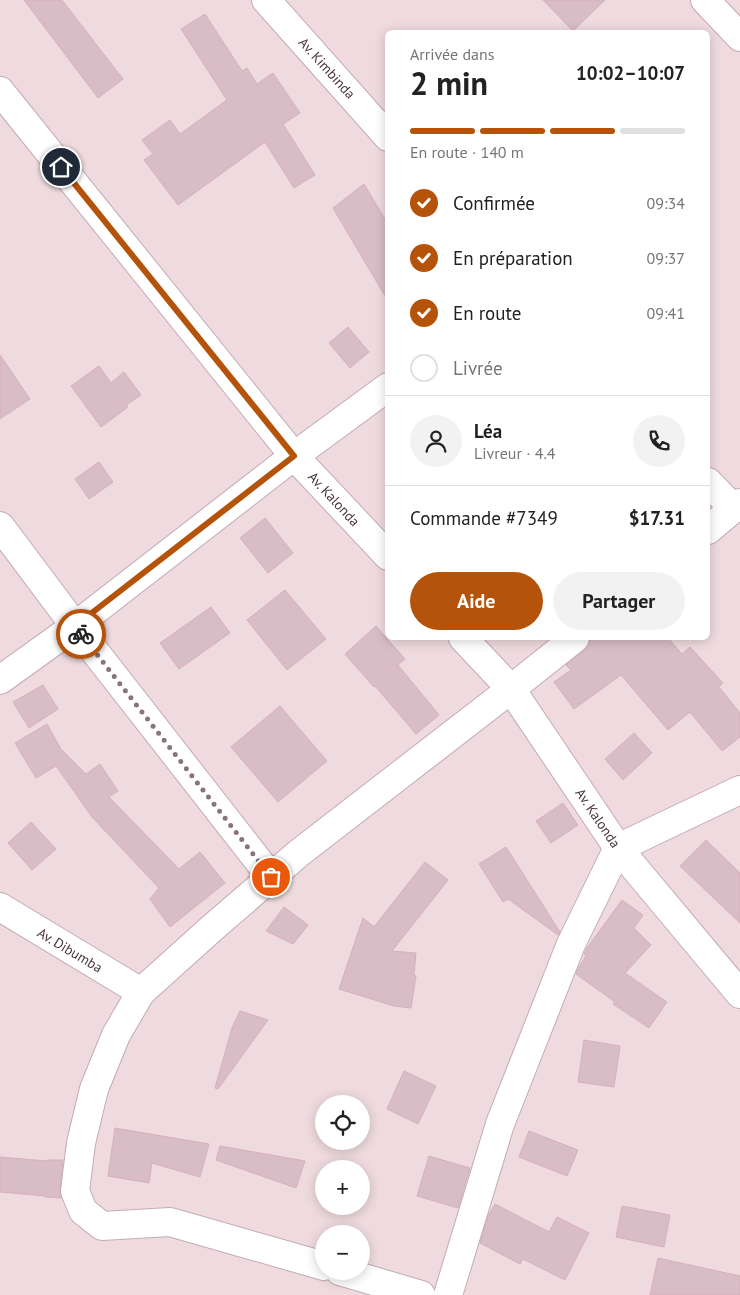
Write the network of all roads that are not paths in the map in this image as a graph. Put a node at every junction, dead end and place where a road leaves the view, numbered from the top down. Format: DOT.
graph roads {
  1 [pos="266,0"];
  2 [pos="705,0"];
  3 [pos="740,37"];
  4 [pos="0,91"];
  5 [pos="385,134"];
  6 [pos="385,389"];
  7 [pos="294,456"];
  8 [pos="710,484"];
  9 [pos="737,506"];
  10 [pos="0,526"];
  11 [pos="710,528"];
  12 [pos="385,553"];
  13 [pos="75,626"];
  14 [pos="465,640"];
  15 [pos="572,640"];
  16 [pos="0,680"];
  17 [pos="511,689"];
  18 [pos="740,790"];
  19 [pos="618,848"];
  20 [pos="271,877"];
  21 [pos="0,907"];
  22 [pos="140,992"];
  23 [pos="740,994"];
  24 [pos="315,1263"];
  25 [pos="370,1280"];
  26 [pos="421,1295"];
  27 [pos="448,1295"];
  1 -- 5 [label="street, Av. Kimbinda"];
  2 -- 3 [label="street"];
  4 -- 7 [label="street, Av. Kalonda"];
  6 -- 7 [label="street"];
  7 -- 12 [label="street, Av. Kalonda"];
  7 -- 13 [label="street"];
  8 -- 9 [label="street"];
  9 -- 11 [label="street"];
  10 -- 13 [label="street"];
  13 -- 16 [label="street"];
  13 -- 20 [label="street"];
  14 -- 17 [label="street, Av. Kalonda"];
  15 -- 17 [label="street"];
  17 -- 19 [label="street, Av. Kalonda"];
  17 -- 20 [label="street"];
  18 -- 19 [label="street"];
  19 -- 23 [label="street, Av. Kalonda"];
  19 -- 27 [label="street"];
  20 -- 22 [label="street"];
  21 -- 22 [label="street, Av. Dibumba"];
  22 -- 24 [label="street"];
  25 -- 26 [label="street"];
}
